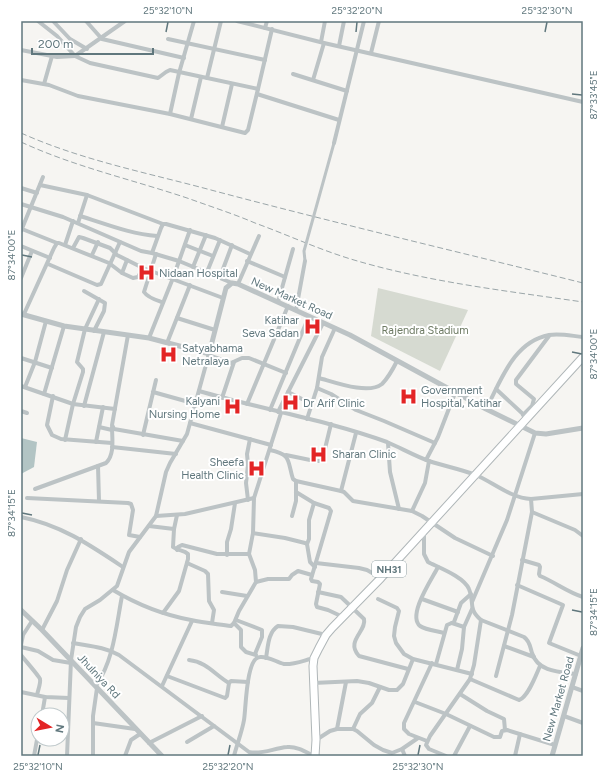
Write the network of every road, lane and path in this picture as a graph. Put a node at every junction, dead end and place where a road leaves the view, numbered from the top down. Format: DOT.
graph roads {
  1 [pos="38,21"];
  2 [pos="53,21"];
  3 [pos="86,21"];
  4 [pos="125,21"];
  5 [pos="194,21"];
  6 [pos="221,21"];
  7 [pos="237,21"];
  8 [pos="267,21"];
  9 [pos="325,21"];
  10 [pos="344,21"];
  11 [pos="364,21"];
  12 [pos="379,21"];
  13 [pos="265,28"];
  14 [pos="272,30"];
  15 [pos="102,38"];
  16 [pos="168,39"];
  17 [pos="322,42"];
  18 [pos="188,44"];
  19 [pos="339,46"];
  20 [pos="21,50"];
  21 [pos="214,50"];
  22 [pos="357,50"];
  23 [pos="84,51"];
  24 [pos="371,53"];
  25 [pos="52,56"];
  26 [pos="75,56"];
  27 [pos="184,58"];
  28 [pos="265,60"];
  29 [pos="179,72"];
  30 [pos="293,74"];
  31 [pos="202,77"];
  32 [pos="207,78"];
  33 [pos="21,80"];
  34 [pos="313,80"];
  35 [pos="44,84"];
  36 [pos="232,84"];
  37 [pos="258,89"];
  38 [pos="347,91"];
  39 [pos="256,94"];
  40 [pos="583,102"];
  41 [pos="170,114"];
  42 [pos="191,119"];
  43 [pos="339,120"];
  44 [pos="222,127"];
  45 [pos="334,142"];
  46 [pos="43,177"];
  47 [pos="40,185"];
  48 [pos="21,188"];
  49 [pos="37,193"];
  50 [pos="87,195"];
  51 [pos="21,204"];
  52 [pos="31,207"];
  53 [pos="80,216"];
  54 [pos="23,221"];
  55 [pos="76,222"];
  56 [pos="163,224"];
  57 [pos="21,230"];
  58 [pos="190,230"];
  59 [pos="206,235"];
  60 [pos="157,236"];
  61 [pos="259,236"];
  62 [pos="220,240"];
  63 [pos="98,242"];
  64 [pos="120,242"];
  65 [pos="57,243"];
  66 [pos="65,245"];
  67 [pos="185,245"];
  68 [pos="232,245"];
  69 [pos="21,246"];
  70 [pos="73,248"];
  71 [pos="293,249"];
  72 [pos="200,250"];
  73 [pos="32,251"];
  74 [pos="154,253"];
  75 [pos="115,254"];
  76 [pos="250,254"];
  77 [pos="92,255"];
  78 [pos="213,256"];
  79 [pos="50,258"];
  80 [pos="127,260"];
  81 [pos="179,261"];
  82 [pos="247,261"];
  83 [pos="304,262"];
  84 [pos="109,263"];
  85 [pos="48,264"];
  86 [pos="193,267"];
  87 [pos="143,268"];
  88 [pos="150,270"];
  89 [pos="207,272"];
  90 [pos="122,273"];
  91 [pos="220,277"];
  92 [pos="285,277"];
  93 [pos="21,278"];
  94 [pos="173,278"];
  95 [pos="232,283"];
  96 [pos="238,284"];
  97 [pos="190,285"];
  98 [pos="84,291"];
  99 [pos="223,298"];
  100 [pos="99,299"];
  101 [pos="162,302"];
  102 [pos="278,302"];
  103 [pos="288,306"];
  104 [pos="296,310"];
  105 [pos="22,314"];
  106 [pos="309,316"];
  107 [pos="177,318"];
  108 [pos="46,321"];
  109 [pos="323,323"];
  110 [pos="64,326"];
  111 [pos="335,328"];
  112 [pos="85,329"];
  113 [pos="214,330"];
  114 [pos="94,331"];
  115 [pos="104,332"];
  116 [pos="128,335"];
  117 [pos="549,335"];
  118 [pos="583,337"];
  119 [pos="149,338"];
  120 [pos="167,343"];
  121 [pos="209,352"];
  122 [pos="583,357"];
  123 [pos="21,358"];
  124 [pos="397,361"];
  125 [pos="34,362"];
  126 [pos="234,362"];
  127 [pos="263,364"];
  128 [pos="52,368"];
  129 [pos="286,373"];
  130 [pos="319,378"];
  131 [pos="156,380"];
  132 [pos="23,386"];
  133 [pos="317,388"];
  134 [pos="496,389"];
  135 [pos="153,392"];
  136 [pos="198,392"];
  137 [pos="288,392"];
  138 [pos="456,393"];
  139 [pos="44,394"];
  140 [pos="52,396"];
  141 [pos="222,398"];
  142 [pos="73,404"];
  143 [pos="196,404"];
  144 [pos="247,404"];
  145 [pos="312,404"];
  146 [pos="84,406"];
  147 [pos="103,407"];
  148 [pos="115,409"];
  149 [pos="486,409"];
  150 [pos="270,410"];
  151 [pos="21,411"];
  152 [pos="280,412"];
  153 [pos="27,413"];
  154 [pos="525,417"];
  155 [pos="307,419"];
  156 [pos="190,423"];
  157 [pos="331,424"];
  158 [pos="521,426"];
  159 [pos="99,427"];
  160 [pos="112,427"];
  161 [pos="583,428"];
  162 [pos="356,433"];
  163 [pos="535,433"];
  164 [pos="143,435"];
  165 [pos="250,439"];
  166 [pos="65,440"];
  167 [pos="184,441"];
  168 [pos="96,442"];
  169 [pos="388,443"];
  170 [pos="434,443"];
  171 [pos="112,445"];
  172 [pos="271,447"];
  173 [pos="176,454"];
  174 [pos="286,455"];
  175 [pos="428,460"];
  176 [pos="98,466"];
  177 [pos="476,475"];
  178 [pos="296,481"];
  179 [pos="35,489"];
  180 [pos="341,491"];
  181 [pos="296,492"];
  182 [pos="583,494"];
  183 [pos="515,495"];
  184 [pos="27,498"];
  185 [pos="254,498"];
  186 [pos="531,499"];
  187 [pos="248,500"];
  188 [pos="99,501"];
  189 [pos="235,503"];
  190 [pos="314,503"];
  191 [pos="399,509"];
  192 [pos="412,511"];
  193 [pos="532,512"];
  194 [pos="177,515"];
  195 [pos="21,516"];
  196 [pos="156,516"];
  197 [pos="292,516"];
  198 [pos="431,522"];
  199 [pos="149,526"];
  200 [pos="174,529"];
  201 [pos="424,530"];
  202 [pos="253,533"];
  203 [pos="583,536"];
  204 [pos="140,537"];
  205 [pos="81,539"];
  206 [pos="307,544"];
  207 [pos="177,550"];
  208 [pos="249,554"];
  209 [pos="227,555"];
  210 [pos="492,556"];
  211 [pos="522,560"];
  212 [pos="187,563"];
  213 [pos="315,565"];
  214 [pos="438,567"];
  215 [pos="123,568"];
  216 [pos="312,574"];
  217 [pos="381,578"];
  218 [pos="256,582"];
  219 [pos="517,585"];
  220 [pos="113,590"];
  221 [pos="222,592"];
  222 [pos="318,592"];
  223 [pos="471,594"];
  224 [pos="122,596"];
  225 [pos="247,596"];
  226 [pos="583,597"];
  227 [pos="378,599"];
  228 [pos="422,599"];
  229 [pos="472,602"];
  230 [pos="353,608"];
  231 [pos="21,610"];
  232 [pos="472,610"];
  233 [pos="458,612"];
  234 [pos="163,613"];
  235 [pos="344,618"];
  236 [pos="481,620"];
  237 [pos="32,621"];
  238 [pos="192,621"];
  239 [pos="235,621"];
  240 [pos="212,623"];
  241 [pos="452,624"];
  242 [pos="464,627"];
  243 [pos="42,630"];
  244 [pos="508,631"];
  245 [pos="444,633"];
  246 [pos="326,636"];
  247 [pos="73,643"];
  248 [pos="21,646"];
  249 [pos="504,646"];
  250 [pos="583,648"];
  251 [pos="112,651"];
  252 [pos="21,655"];
  253 [pos="257,655"];
  254 [pos="581,656"];
  255 [pos="534,657"];
  256 [pos="266,658"];
  257 [pos="314,658"];
  258 [pos="413,659"];
  259 [pos="190,660"];
  260 [pos="71,662"];
  261 [pos="434,664"];
  262 [pos="540,666"];
  263 [pos="408,669"];
  264 [pos="457,670"];
  265 [pos="472,674"];
  266 [pos="576,674"];
  267 [pos="167,676"];
  268 [pos="496,676"];
  269 [pos="470,679"];
  270 [pos="248,682"];
  271 [pos="346,682"];
  272 [pos="229,683"];
  273 [pos="313,683"];
  274 [pos="162,686"];
  275 [pos="96,687"];
  276 [pos="380,687"];
  277 [pos="572,687"];
  278 [pos="583,691"];
  279 [pos="21,692"];
  280 [pos="460,694"];
  281 [pos="37,695"];
  282 [pos="45,697"];
  283 [pos="69,698"];
  284 [pos="415,702"];
  285 [pos="43,707"];
  286 [pos="446,714"];
  287 [pos="202,716"];
  288 [pos="564,716"];
  289 [pos="93,723"];
  290 [pos="583,723"];
  291 [pos="214,726"];
  292 [pos="470,726"];
  293 [pos="135,729"];
  294 [pos="337,729"];
  295 [pos="353,729"];
  296 [pos="505,730"];
  297 [pos="140,734"];
  298 [pos="520,734"];
  299 [pos="418,738"];
  300 [pos="316,740"];
  301 [pos="427,741"];
  302 [pos="187,742"];
  303 [pos="149,743"];
  304 [pos="237,744"];
  305 [pos="555,745"];
  306 [pos="402,749"];
  307 [pos="67,756"];
  308 [pos="94,756"];
  309 [pos="125,756"];
  310 [pos="162,756"];
  311 [pos="234,756"];
  312 [pos="314,756"];
  313 [pos="406,756"];
  314 [pos="446,756"];
  315 [pos="454,756"];
  316 [pos="515,756"];
  317 [pos="552,756"];
  1 -- 26 [label="street"];
  2 -- 23 [label="street"];
  3 -- 15 [label="street"];
  4 -- 15 [label="street"];
  5 -- 18 [label="street"];
  6 -- 21 [label="street"];
  7 -- 13 [label="street"];
  8 -- 13 [label="street"];
  9 -- 17 [label="street"];
  10 -- 19 [label="street"];
  11 -- 22 [label="street"];
  12 -- 24 [label="street"];
  13 -- 14 [label="street"];
  14 -- 17 [label="street"];
  14 -- 28 [label="street"];
  15 -- 23 [label="street"];
  15 -- 27 [label="street"];
  16 -- 18 [label="street"];
  17 -- 19 [label="street"];
  17 -- 34 [label="street"];
  18 -- 21 [label="street"];
  18 -- 27 [label="street"];
  19 -- 22 [label="street"];
  20 -- 25 [label="street"];
  21 -- 28 [label="street"];
  21 -- 32 [label="street"];
  22 -- 24 [label="street"];
  22 -- 38 [label="street"];
  23 -- 26 [label="street"];
  24 -- 40 [label="street"];
  25 -- 26 [label="street"];
  25 -- 35 [label="street"];
  26 -- 29 [label="street"];
  27 -- 29 [label="street"];
  28 -- 37 [label="street"];
  29 -- 31 [label="street"];
  29 -- 41 [label="street"];
  30 -- 34 [label="street"];
  31 -- 32 [label="street"];
  31 -- 42 [label="street"];
  32 -- 36 [label="street"];
  33 -- 35 [label="street"];
  34 -- 38 [label="street"];
  35 -- 41 [label="street"];
  36 -- 37 [label="street"];
  36 -- 44 [label="street"];
  37 -- 39 [label="street"];
  38 -- 43 [label="street"];
  39 -- 43 [label="street"];
  39 -- 44 [label="street"];
  41 -- 42 [label="street"];
  42 -- 44 [label="street"];
  43 -- 45 [label="street"];
  45 -- 83 [label="street, bridge"];
  46 -- 47 [label="street"];
  47 -- 49 [label="street"];
  47 -- 50 [label="street"];
  48 -- 49 [label="street"];
  49 -- 52 [label="street"];
  50 -- 53 [label="street"];
  50 -- 56 [label="street"];
  51 -- 52 [label="street"];
  52 -- 54 [label="street"];
  52 -- 55 [label="street"];
  53 -- 55 [label="street"];
  53 -- 60 [label="street"];
  54 -- 57 [label="street"];
  55 -- 64 [label="street"];
  55 -- 66 [label="street"];
  56 -- 58 [label="street"];
  56 -- 60 [label="street"];
  57 -- 65 [label="street"];
  58 -- 59 [label="street"];
  58 -- 67 [label="street"];
  59 -- 62 [label="street"];
  59 -- 72 [label="street"];
  60 -- 74 [label="street"];
  61 -- 76 [label="street"];
  62 -- 68 [label="street"];
  62 -- 78 [label="street"];
  63 -- 70 [label="street"];
  63 -- 75 [label="street"];
  63 -- 77 [label="street"];
  64 -- 74 [label="street"];
  64 -- 75 [label="street"];
  65 -- 66 [label="street"];
  65 -- 79 [label="street"];
  66 -- 70 [label="street"];
  67 -- 72 [label="street"];
  67 -- 81 [label="street"];
  68 -- 76 [label="street"];
  68 -- 91 [label="street"];
  69 -- 73 [label="street"];
  70 -- 77 [label="street"];
  71 -- 92 [label="street"];
  72 -- 78 [label="street"];
  72 -- 86 [label="street"];
  73 -- 79 [label="street"];
  73 -- 93 [label="street"];
  74 -- 81 [label="street"];
  74 -- 88 [label="street"];
  75 -- 80 [label="street"];
  75 -- 84 [label="street"];
  76 -- 82 [label="street"];
  77 -- 84 [label="street"];
  78 -- 89 [label="street"];
  79 -- 85 [label="street"];
  80 -- 87 [label="street"];
  80 -- 90 [label="street"];
  81 -- 86 [label="street"];
  81 -- 94 [label="street"];
  82 -- 92 [label="street"];
  82 -- 96 [label="street"];
  83 -- 104 [label="street"];
  84 -- 85 [label="street"];
  84 -- 90 [label="street"];
  85 -- 105 [label="street"];
  86 -- 89 [label="street"];
  87 -- 88 [label="street"];
  87 -- 90 [label="street"];
  88 -- 94 [label="street"];
  88 -- 101 [label="street"];
  89 -- 91 [label="street"];
  91 -- 95 [label="street"];
  92 -- 102 [label="street"];
  94 -- 97 [label="street"];
  94 -- 101 [label="street"];
  95 -- 96 [label="street, New Market Road"];
  95 -- 99 [label="street"];
  96 -- 102 [label="street, New Market Road"];
  97 -- 99 [label="street"];
  97 -- 107 [label="street"];
  98 -- 100 [label="street"];
  99 -- 113 [label="street"];
  100 -- 112 [label="street"];
  100 -- 114 [label="street"];
  101 -- 119 [label="street"];
  102 -- 103 [label="street, New Market Road"];
  103 -- 104 [label="street, New Market Road"];
  103 -- 127 [label="street"];
  104 -- 106 [label="street, New Market Road"];
  105 -- 108 [label="street"];
  106 -- 109 [label="street, New Market Road"];
  106 -- 129 [label="street"];
  107 -- 113 [label="street"];
  107 -- 120 [label="street"];
  108 -- 110 [label="street"];
  108 -- 125 [label="street"];
  109 -- 111 [label="street, New Market Road"];
  109 -- 137 [label="street"];
  110 -- 112 [label="street"];
  110 -- 128 [label="street"];
  111 -- 124 [label="street, New Market Road"];
  111 -- 130 [label="street"];
  112 -- 114 [label="street"];
  112 -- 142 [label="street"];
  113 -- 121 [label="street"];
  114 -- 115 [label="street"];
  115 -- 116 [label="street"];
  115 -- 146 [label="street"];
  116 -- 119 [label="street"];
  116 -- 148 [label="street"];
  117 -- 118 [label="street"];
  117 -- 134 [label="street"];
  117 -- 154 [label="street"];
  119 -- 120 [label="street"];
  120 -- 121 [label="street"];
  121 -- 126 [label="street"];
  121 -- 136 [label="street"];
  122 -- 154 [label="highway, NH31"];
  123 -- 125 [label="street"];
  124 -- 130 [label="street"];
  124 -- 138 [label="street, New Market Road"];
  125 -- 128 [label="street"];
  125 -- 132 [label="street"];
  126 -- 127 [label="street"];
  126 -- 141 [label="street"];
  127 -- 129 [label="street"];
  127 -- 144 [label="street"];
  128 -- 139 [label="street"];
  129 -- 150 [label="street"];
  130 -- 133 [label="street"];
  131 -- 135 [label="street"];
  132 -- 139 [label="street"];
  133 -- 145 [label="street"];
  133 -- 170 [label="street"];
  134 -- 149 [label="street"];
  134 -- 154 [label="street"];
  135 -- 143 [label="street"];
  135 -- 164 [label="street"];
  136 -- 141 [label="street"];
  136 -- 143 [label="street"];
  137 -- 145 [label="street"];
  137 -- 152 [label="street"];
  138 -- 149 [label="street, New Market Road"];
  138 -- 170 [label="street"];
  139 -- 140 [label="street"];
  140 -- 142 [label="street"];
  140 -- 166 [label="street"];
  141 -- 144 [label="street"];
  142 -- 146 [label="street"];
  142 -- 166 [label="street"];
  143 -- 156 [label="street"];
  144 -- 150 [label="street"];
  145 -- 155 [label="street"];
  146 -- 147 [label="street"];
  147 -- 148 [label="street"];
  147 -- 159 [label="street"];
  148 -- 160 [label="street"];
  149 -- 158 [label="street, New Market Road"];
  150 -- 152 [label="street"];
  151 -- 153 [label="street"];
  152 -- 155 [label="street"];
  152 -- 172 [label="street"];
  154 -- 158 [label="highway, NH31"];
  155 -- 157 [label="street"];
  156 -- 165 [label="street"];
  156 -- 167 [label="street"];
  157 -- 162 [label="street"];
  157 -- 174 [label="street"];
  158 -- 163 [label="street, New Market Road"];
  158 -- 177 [label="highway, NH31"];
  159 -- 160 [label="street"];
  159 -- 168 [label="street"];
  160 -- 164 [label="street"];
  160 -- 171 [label="street"];
  161 -- 163 [label="street, New Market Road"];
  162 -- 169 [label="street"];
  162 -- 180 [label="street"];
  163 -- 183 [label="street"];
  164 -- 167 [label="street"];
  165 -- 172 [label="street"];
  165 -- 187 [label="street"];
  166 -- 168 [label="street"];
  167 -- 173 [label="street"];
  168 -- 171 [label="street"];
  169 -- 175 [label="street"];
  169 -- 191 [label="street"];
  170 -- 175 [label="street"];
  171 -- 173 [label="street"];
  171 -- 176 [label="street"];
  172 -- 174 [label="street"];
  172 -- 185 [label="street"];
  173 -- 196 [label="street"];
  174 -- 178 [label="street"];
  175 -- 177 [label="street"];
  175 -- 192 [label="street"];
  176 -- 179 [label="street"];
  176 -- 188 [label="street"];
  177 -- 183 [label="street"];
  177 -- 198 [label="highway, NH31"];
  178 -- 180 [label="street"];
  178 -- 181 [label="street"];
  180 -- 191 [label="street"];
  181 -- 190 [label="street"];
  181 -- 197 [label="street"];
  182 -- 186 [label="street"];
  183 -- 186 [label="street"];
  183 -- 210 [label="street"];
  184 -- 188 [label="street"];
  185 -- 187 [label="street"];
  185 -- 202 [label="street"];
  186 -- 193 [label="street"];
  187 -- 189 [label="street"];
  188 -- 204 [label="street"];
  189 -- 194 [label="street"];
  189 -- 209 [label="street"];
  190 -- 206 [label="street"];
  190 -- 213 [label="street"];
  191 -- 192 [label="street"];
  192 -- 198 [label="street"];
  193 -- 203 [label="street"];
  193 -- 211 [label="street"];
  194 -- 196 [label="street"];
  194 -- 200 [label="street"];
  195 -- 205 [label="street"];
  196 -- 199 [label="street"];
  198 -- 201 [label="highway, NH31"];
  198 -- 210 [label="street"];
  199 -- 200 [label="street"];
  199 -- 204 [label="street"];
  200 -- 207 [label="street"];
  201 -- 214 [label="street"];
  201 -- 217 [label="highway, NH31"];
  202 -- 206 [label="street"];
  202 -- 208 [label="street"];
  204 -- 215 [label="street"];
  205 -- 215 [label="street"];
  205 -- 243 [label="street"];
  206 -- 213 [label="street"];
  207 -- 209 [label="street"];
  207 -- 212 [label="street"];
  208 -- 209 [label="street"];
  208 -- 218 [label="street"];
  210 -- 229 [label="street"];
  211 -- 219 [label="street"];
  211 -- 226 [label="street"];
  212 -- 234 [label="street"];
  212 -- 240 [label="street"];
  213 -- 216 [label="street"];
  213 -- 217 [label="street"];
  214 -- 223 [label="street"];
  214 -- 228 [label="street"];
  215 -- 220 [label="street"];
  216 -- 218 [label="street"];
  216 -- 222 [label="street"];
  217 -- 230 [label="highway, NH31"];
  218 -- 225 [label="street"];
  219 -- 244 [label="street"];
  219 -- 254 [label="street"];
  220 -- 224 [label="street"];
  220 -- 247 [label="street"];
  221 -- 225 [label="street"];
  222 -- 230 [label="street"];
  222 -- 235 [label="street"];
  223 -- 229 [label="street"];
  223 -- 233 [label="street"];
  224 -- 234 [label="street"];
  224 -- 251 [label="street"];
  225 -- 239 [label="street"];
  227 -- 258 [label="street"];
  228 -- 233 [label="street"];
  228 -- 245 [label="street"];
  229 -- 232 [label="street"];
  230 -- 235 [label="highway, NH31"];
  230 -- 263 [label="street"];
  231 -- 237 [label="street, Jhulniya Rd"];
  232 -- 236 [label="street"];
  232 -- 242 [label="street"];
  233 -- 241 [label="street"];
  234 -- 238 [label="street"];
  235 -- 246 [label="highway, NH31"];
  236 -- 244 [label="street"];
  236 -- 265 [label="street"];
  237 -- 243 [label="street, Jhulniya Rd"];
  237 -- 248 [label="street"];
  238 -- 240 [label="street"];
  238 -- 267 [label="street"];
  239 -- 240 [label="street"];
  239 -- 253 [label="street"];
  239 -- 253 [label="street"];
  241 -- 242 [label="street"];
  241 -- 245 [label="street"];
  242 -- 264 [label="street"];
  243 -- 260 [label="street, Jhulniya Rd"];
  244 -- 249 [label="street"];
  244 -- 255 [label="street"];
  245 -- 261 [label="street"];
  246 -- 256 [label="street"];
  246 -- 257 [label="highway, NH31"];
  247 -- 251 [label="street"];
  247 -- 260 [label="street"];
  248 -- 260 [label="street"];
  249 -- 255 [label="street"];
  249 -- 268 [label="street"];
  250 -- 254 [label="street, New Market Road"];
  251 -- 274 [label="street"];
  251 -- 275 [label="street"];
  252 -- 281 [label="street"];
  253 -- 256 [label="street"];
  253 -- 270 [label="street"];
  254 -- 266 [label="street, New Market Road"];
  255 -- 262 [label="street"];
  256 -- 257 [label="street"];
  257 -- 273 [label="highway, NH31"];
  258 -- 261 [label="street"];
  258 -- 263 [label="street"];
  259 -- 272 [label="street"];
  260 -- 275 [label="street, Jhulniya Rd"];
  260 -- 283 [label="street"];
  261 -- 264 [label="street"];
  261 -- 284 [label="street"];
  262 -- 266 [label="street"];
  262 -- 269 [label="street"];
  263 -- 276 [label="street"];
  264 -- 265 [label="street"];
  265 -- 269 [label="street"];
  266 -- 277 [label="street, New Market Road"];
  267 -- 272 [label="street"];
  267 -- 274 [label="street"];
  269 -- 280 [label="street"];
  270 -- 272 [label="street"];
  270 -- 304 [label="street"];
  271 -- 273 [label="street"];
  271 -- 276 [label="street"];
  271 -- 294 [label="street"];
  273 -- 300 [label="highway, NH31"];
  274 -- 287 [label="street"];
  275 -- 289 [label="street"];
  275 -- 293 [label="street, Jhulniya Rd"];
  276 -- 295 [label="street"];
  277 -- 278 [label="street"];
  277 -- 288 [label="street, New Market Road"];
  279 -- 281 [label="street"];
  280 -- 286 [label="street"];
  280 -- 296 [label="street"];
  281 -- 282 [label="street"];
  282 -- 283 [label="street"];
  282 -- 285 [label="street"];
  283 -- 307 [label="street"];
  284 -- 286 [label="street"];
  284 -- 299 [label="street"];
  286 -- 292 [label="street"];
  286 -- 301 [label="street"];
  287 -- 291 [label="street"];
  287 -- 303 [label="street"];
  288 -- 290 [label="street"];
  288 -- 305 [label="street, New Market Road"];
  289 -- 293 [label="street"];
  289 -- 308 [label="street"];
  291 -- 302 [label="street"];
  291 -- 304 [label="street"];
  292 -- 296 [label="street"];
  292 -- 315 [label="street"];
  293 -- 297 [label="street, Jhulniya Rd"];
  294 -- 295 [label="street"];
  294 -- 300 [label="street"];
  295 -- 306 [label="street"];
  296 -- 298 [label="street"];
  297 -- 303 [label="street, Jhulniya Rd"];
  297 -- 309 [label="street"];
  298 -- 305 [label="street"];
  298 -- 316 [label="street"];
  299 -- 301 [label="street"];
  299 -- 306 [label="street"];
  300 -- 312 [label="highway, NH31"];
  301 -- 314 [label="street"];
  303 -- 310 [label="street, Jhulniya Rd"];
  304 -- 311 [label="street"];
  304 -- 312 [label="street"];
  305 -- 317 [label="street, New Market Road"];
  306 -- 313 [label="street"];
}
